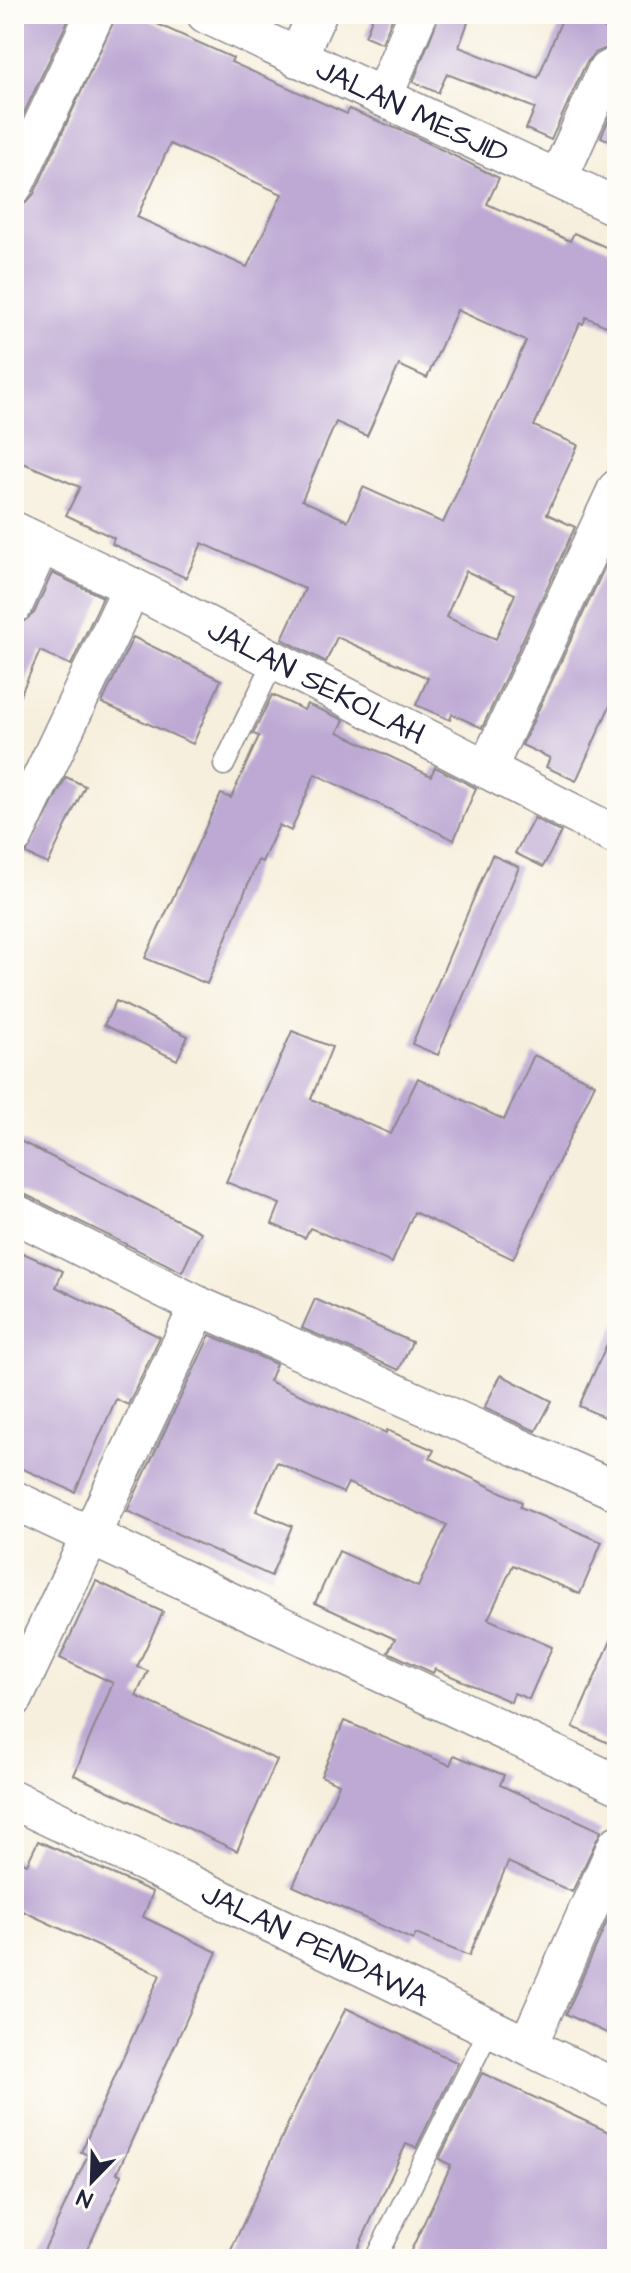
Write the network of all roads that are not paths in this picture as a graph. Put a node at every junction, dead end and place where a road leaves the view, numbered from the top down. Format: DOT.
graph roads {
  1 [pos="95,14"];
  2 [pos="317,14"];
  3 [pos="418,14"];
  4 [pos="209,15"];
  5 [pos="297,58"];
  6 [pos="617,66"];
  7 [pos="383,97"];
  8 [pos="558,179"];
  9 [pos="14,185"];
  10 [pos="617,207"];
  11 [pos="617,489"];
  12 [pos="28,537"];
  13 [pos="132,587"];
  14 [pos="14,604"];
  15 [pos="274,661"];
  16 [pos="224,765"];
  17 [pos="488,767"];
  18 [pos="14,836"];
  19 [pos="617,836"];
  20 [pos="14,1213"];
  21 [pos="199,1306"];
  22 [pos="617,1491"];
  23 [pos="14,1500"];
  24 [pos="90,1535"];
  25 [pos="14,1698"];
  26 [pos="617,1784"];
  27 [pos="14,1800"];
  28 [pos="617,1845"];
  29 [pos="490,2028"];
  30 [pos="528,2045"];
  31 [pos="617,2089"];
  32 [pos="375,2259"];
  1 -- 9 [label="street"];
  2 -- 5 [label="street"];
  3 -- 7 [label="street"];
  4 -- 5 [label="street, JALAN MESJID"];
  5 -- 7 [label="street, JALAN MESJID"];
  6 -- 8 [label="street"];
  7 -- 8 [label="street, JALAN MESJID"];
  8 -- 10 [label="street, JALAN MESJID"];
  11 -- 17 [label="street"];
  12 -- 13 [label="street, JALAN SEKOLAH"];
  12 -- 14 [label="street"];
  13 -- 15 [label="street, JALAN SEKOLAH"];
  13 -- 18 [label="street"];
  15 -- 16 [label="lane"];
  15 -- 17 [label="street, JALAN SEKOLAH"];
  17 -- 19 [label="street, JALAN SEKOLAH"];
  20 -- 21 [label="street"];
  21 -- 22 [label="street"];
  21 -- 24 [label="street"];
  23 -- 24 [label="street"];
  24 -- 25 [label="street"];
  24 -- 26 [label="street"];
  27 -- 29 [label="street, JALAN PENDAWA"];
  28 -- 30 [label="street"];
  29 -- 30 [label="street, JALAN PENDAWA"];
  29 -- 32 [label="lane"];
  30 -- 31 [label="street, JALAN PENDAWA"];
}
